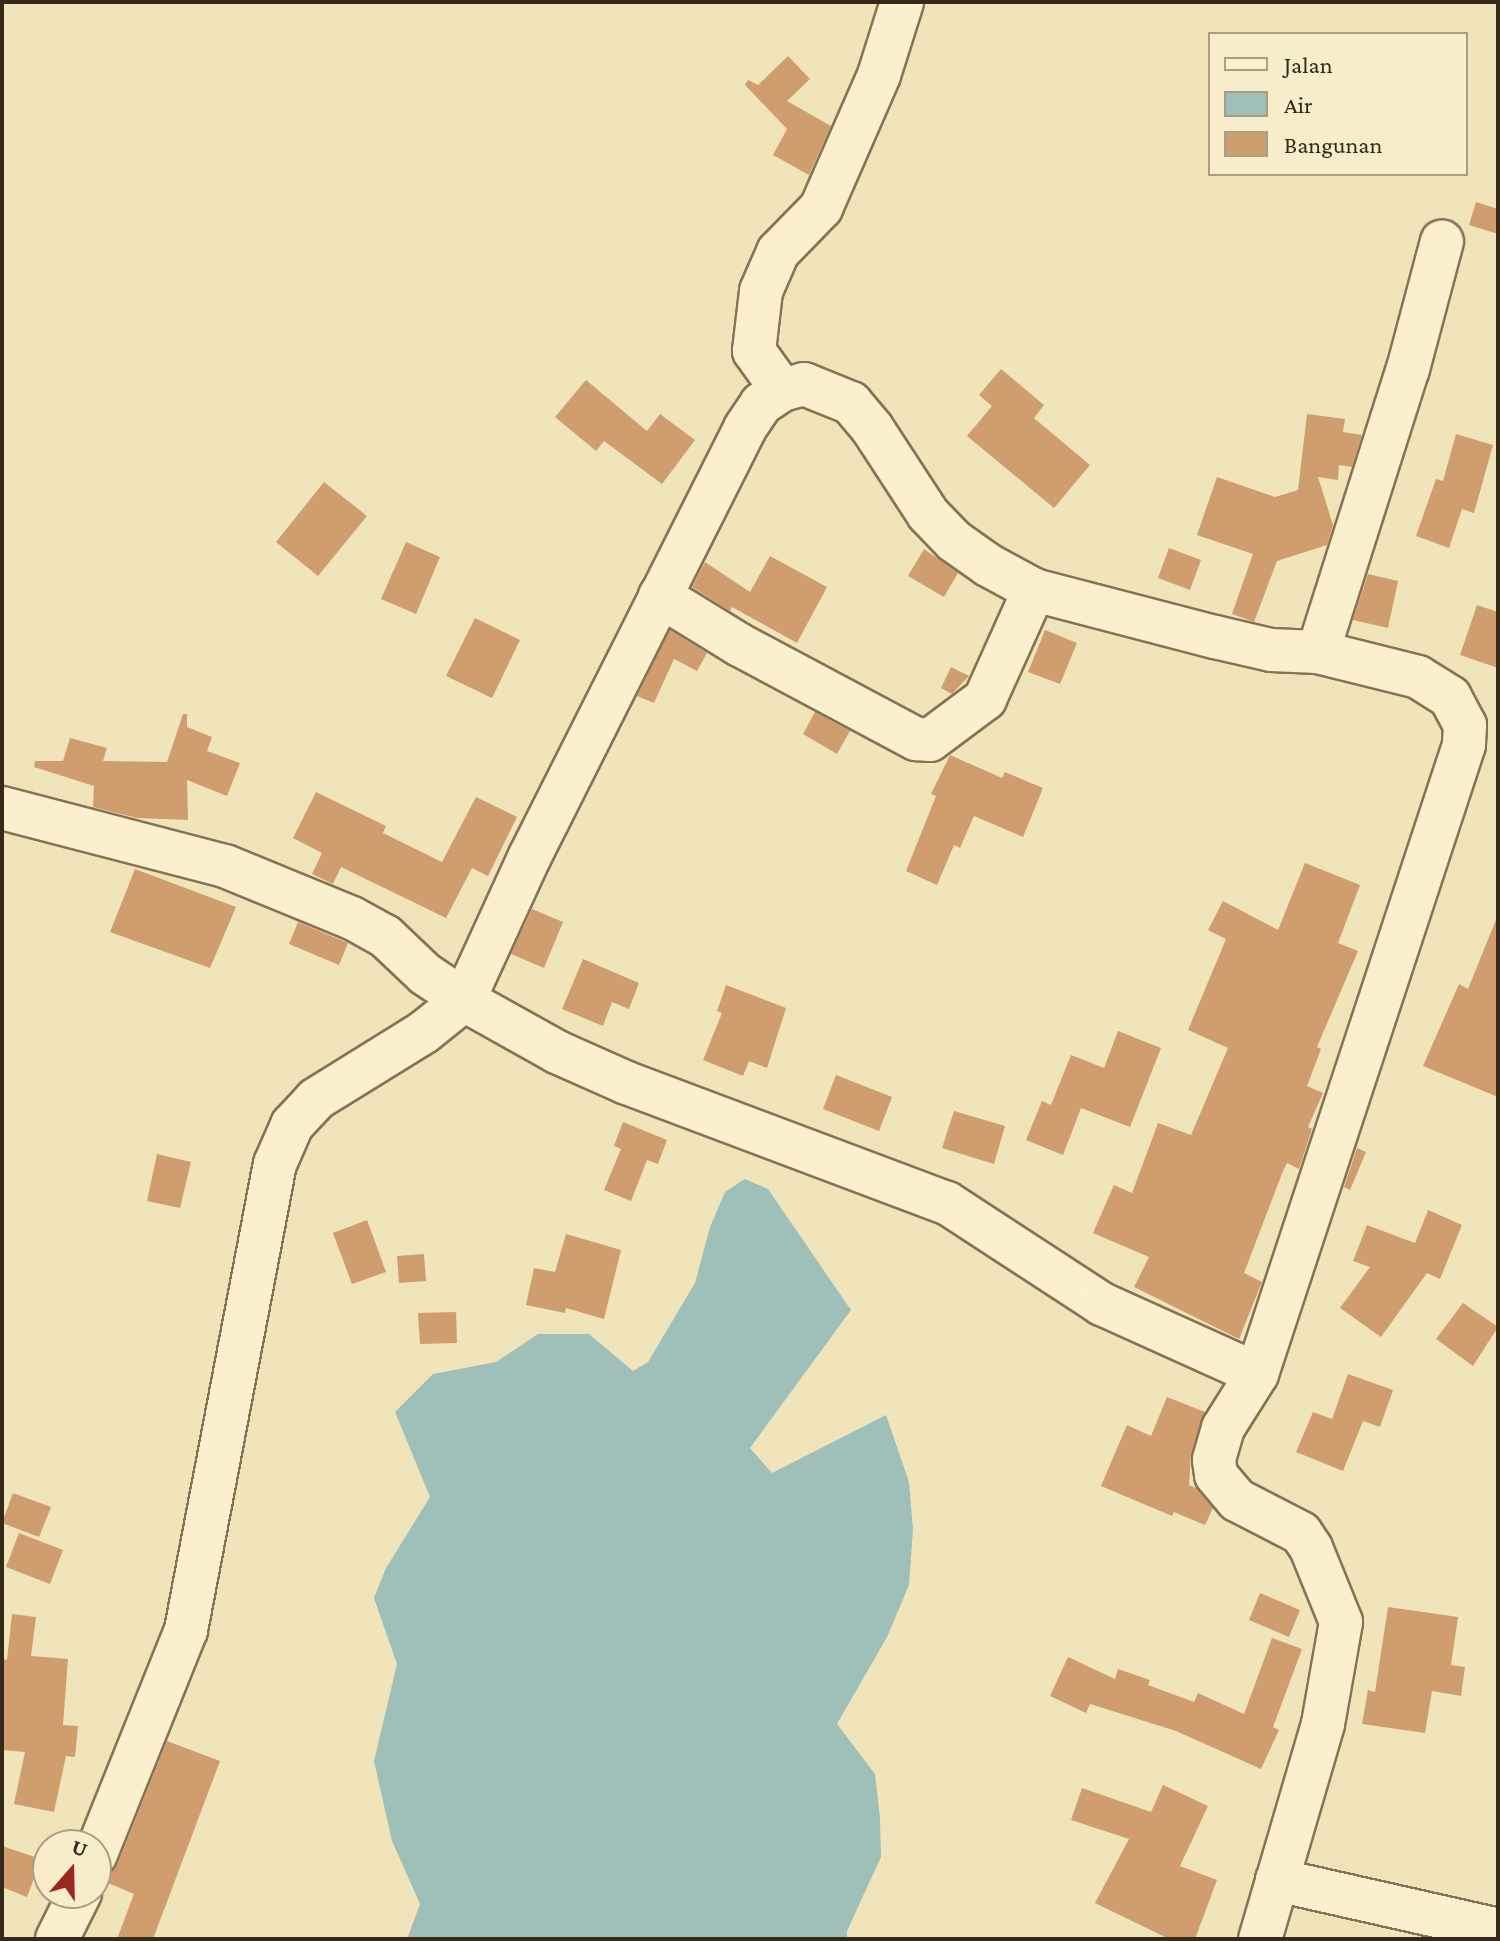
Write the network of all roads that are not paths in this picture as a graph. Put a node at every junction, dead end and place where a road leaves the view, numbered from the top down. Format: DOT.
graph roads {
  1 [pos="902,2"];
  2 [pos="1442,241"];
  3 [pos="782,390"];
  4 [pos="1034,590"];
  5 [pos="660,596"];
  6 [pos="1318,652"];
  7 [pos="2,808"];
  8 [pos="464,1000"];
  9 [pos="1257,1374"];
  10 [pos="106,1829"];
  11 [pos="1277,1880"];
  12 [pos="72,1909"];
  13 [pos="1498,1930"];
  14 [pos="57,1939"];
  15 [pos="1260,1939"];
  1 -- 3 [label="street"];
  2 -- 6 [label="street"];
  3 -- 4 [label="street"];
  3 -- 5 [label="street"];
  4 -- 5 [label="street"];
  4 -- 6 [label="street"];
  5 -- 8 [label="street"];
  6 -- 9 [label="street"];
  7 -- 8 [label="street"];
  8 -- 9 [label="street"];
  8 -- 10 [label="street"];
  9 -- 11 [label="street"];
  11 -- 13 [label="street"];
  11 -- 15 [label="street"];
  12 -- 14 [label="street"];
}
